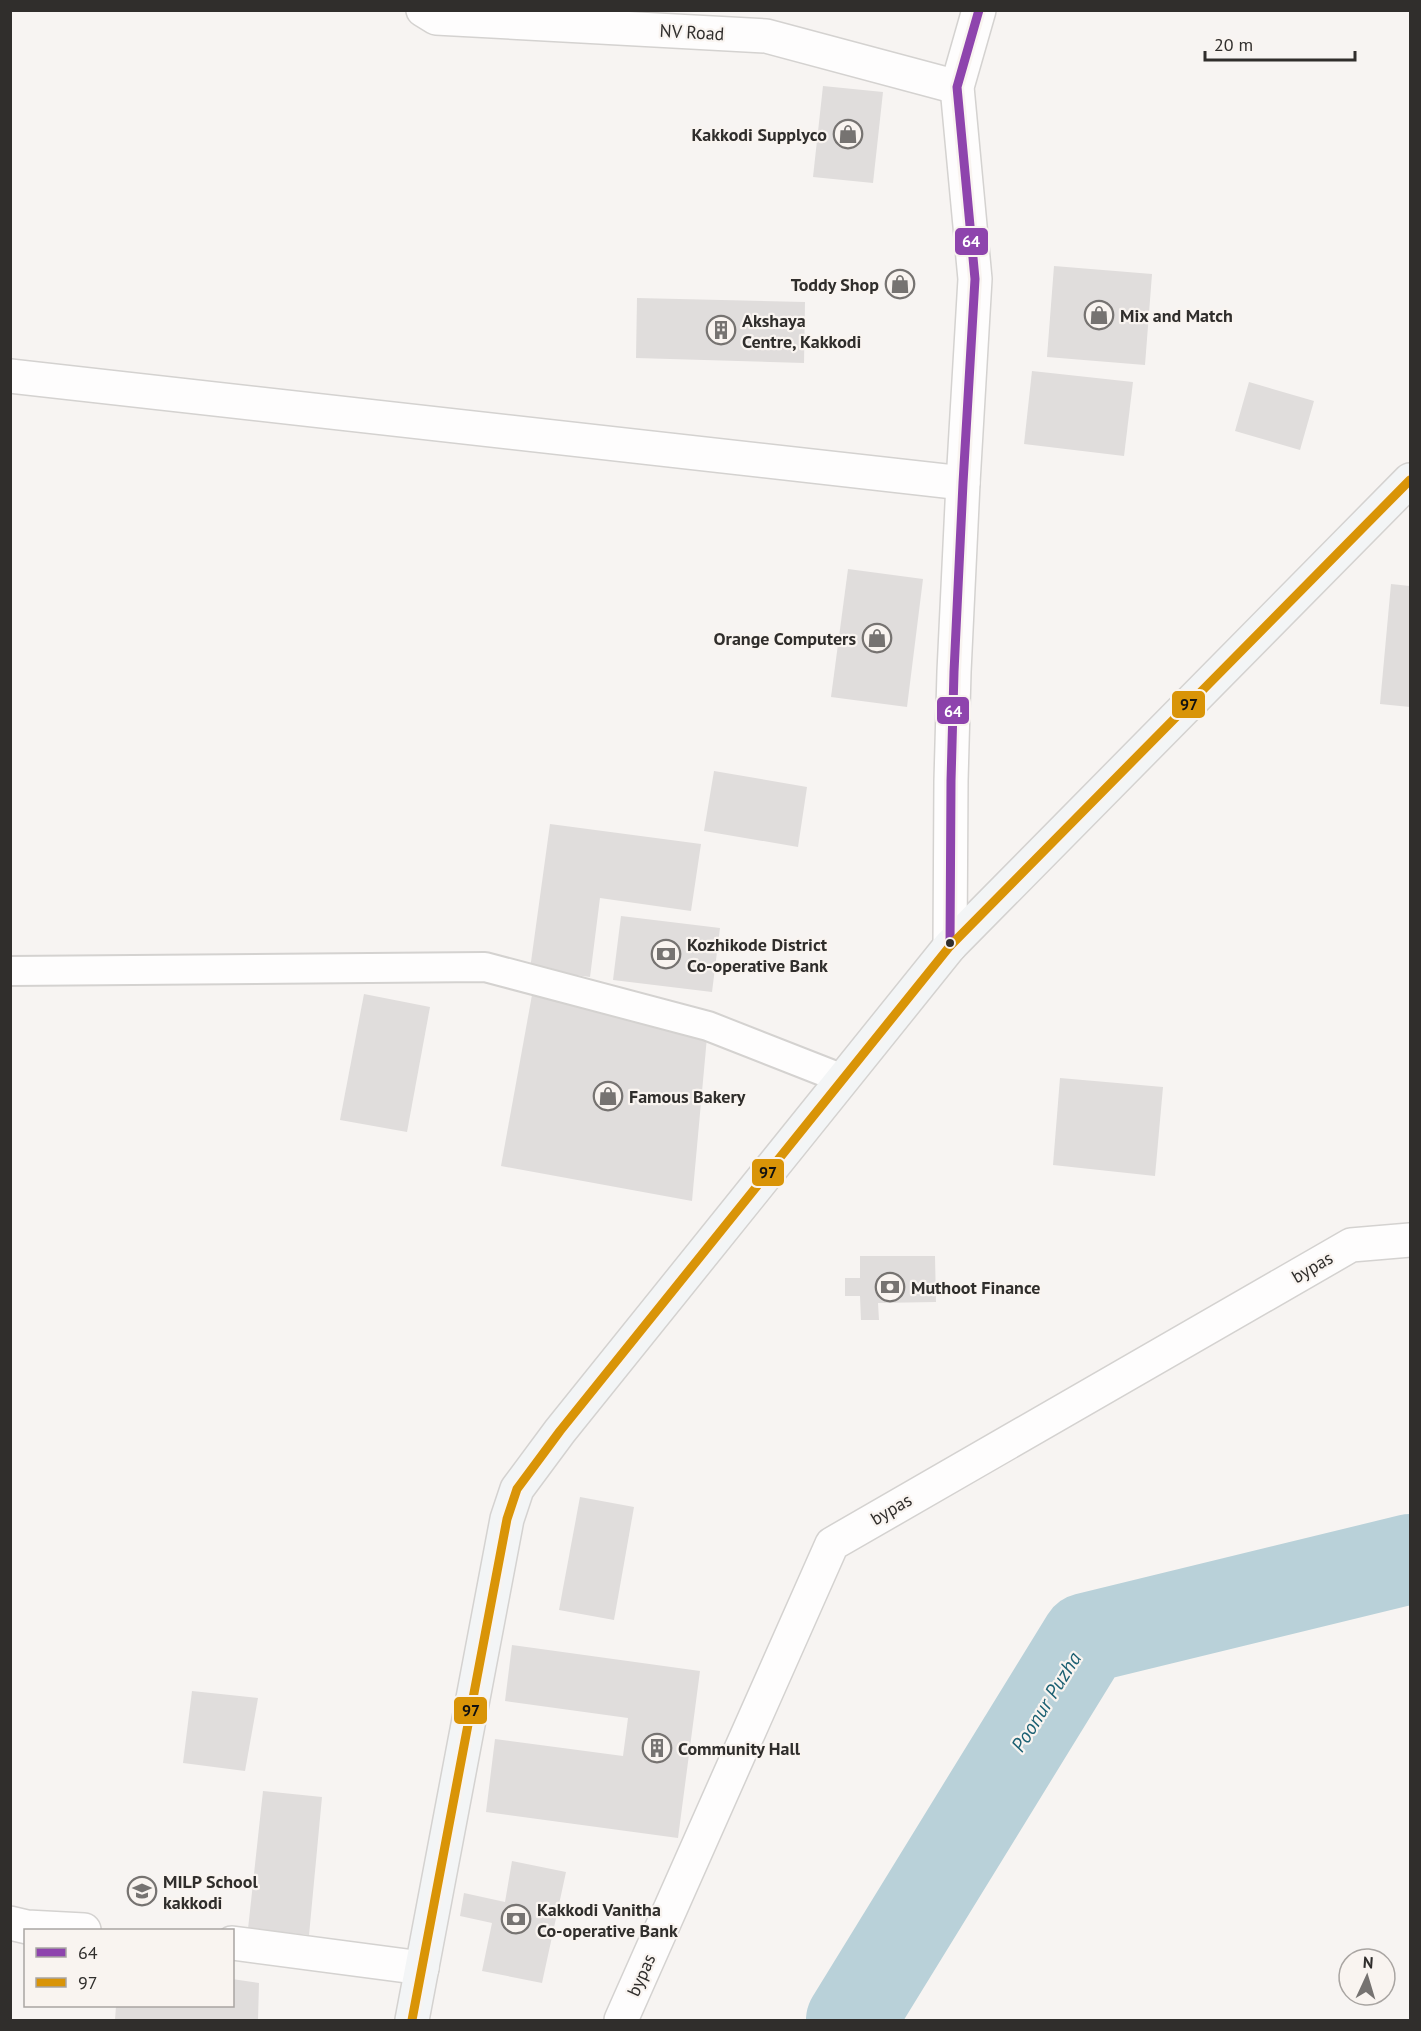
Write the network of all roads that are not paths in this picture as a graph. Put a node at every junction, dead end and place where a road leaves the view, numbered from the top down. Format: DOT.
graph roads {
  1 [pos="423,10"];
  2 [pos="979,10"];
  3 [pos="957,87"];
  4 [pos="10,376"];
  5 [pos="1410,480"];
  6 [pos="963,483"];
  7 [pos="950,946"];
  8 [pos="10,971"];
  9 [pos="843,1079"];
  10 [pos="1410,1240"];
  11 [pos="10,1923"];
  12 [pos="56,1929"];
  13 [pos="234,1943"];
  14 [pos="422,1968"];
  15 [pos="412,2020"];
  16 [pos="621,2020"];
  1 -- 3 [label="street, NV Road"];
  2 -- 3 [label="street"];
  3 -- 6 [label="street"];
  4 -- 6 [label="street"];
  5 -- 7 [label="main road"];
  6 -- 7 [label="street"];
  7 -- 9 [label="main road"];
  8 -- 9 [label="lane"];
  9 -- 14 [label="main road"];
  10 -- 16 [label="street, bypas"];
  11 -- 12 [label="street"];
  13 -- 14 [label="street"];
  14 -- 15 [label="main road"];
}
